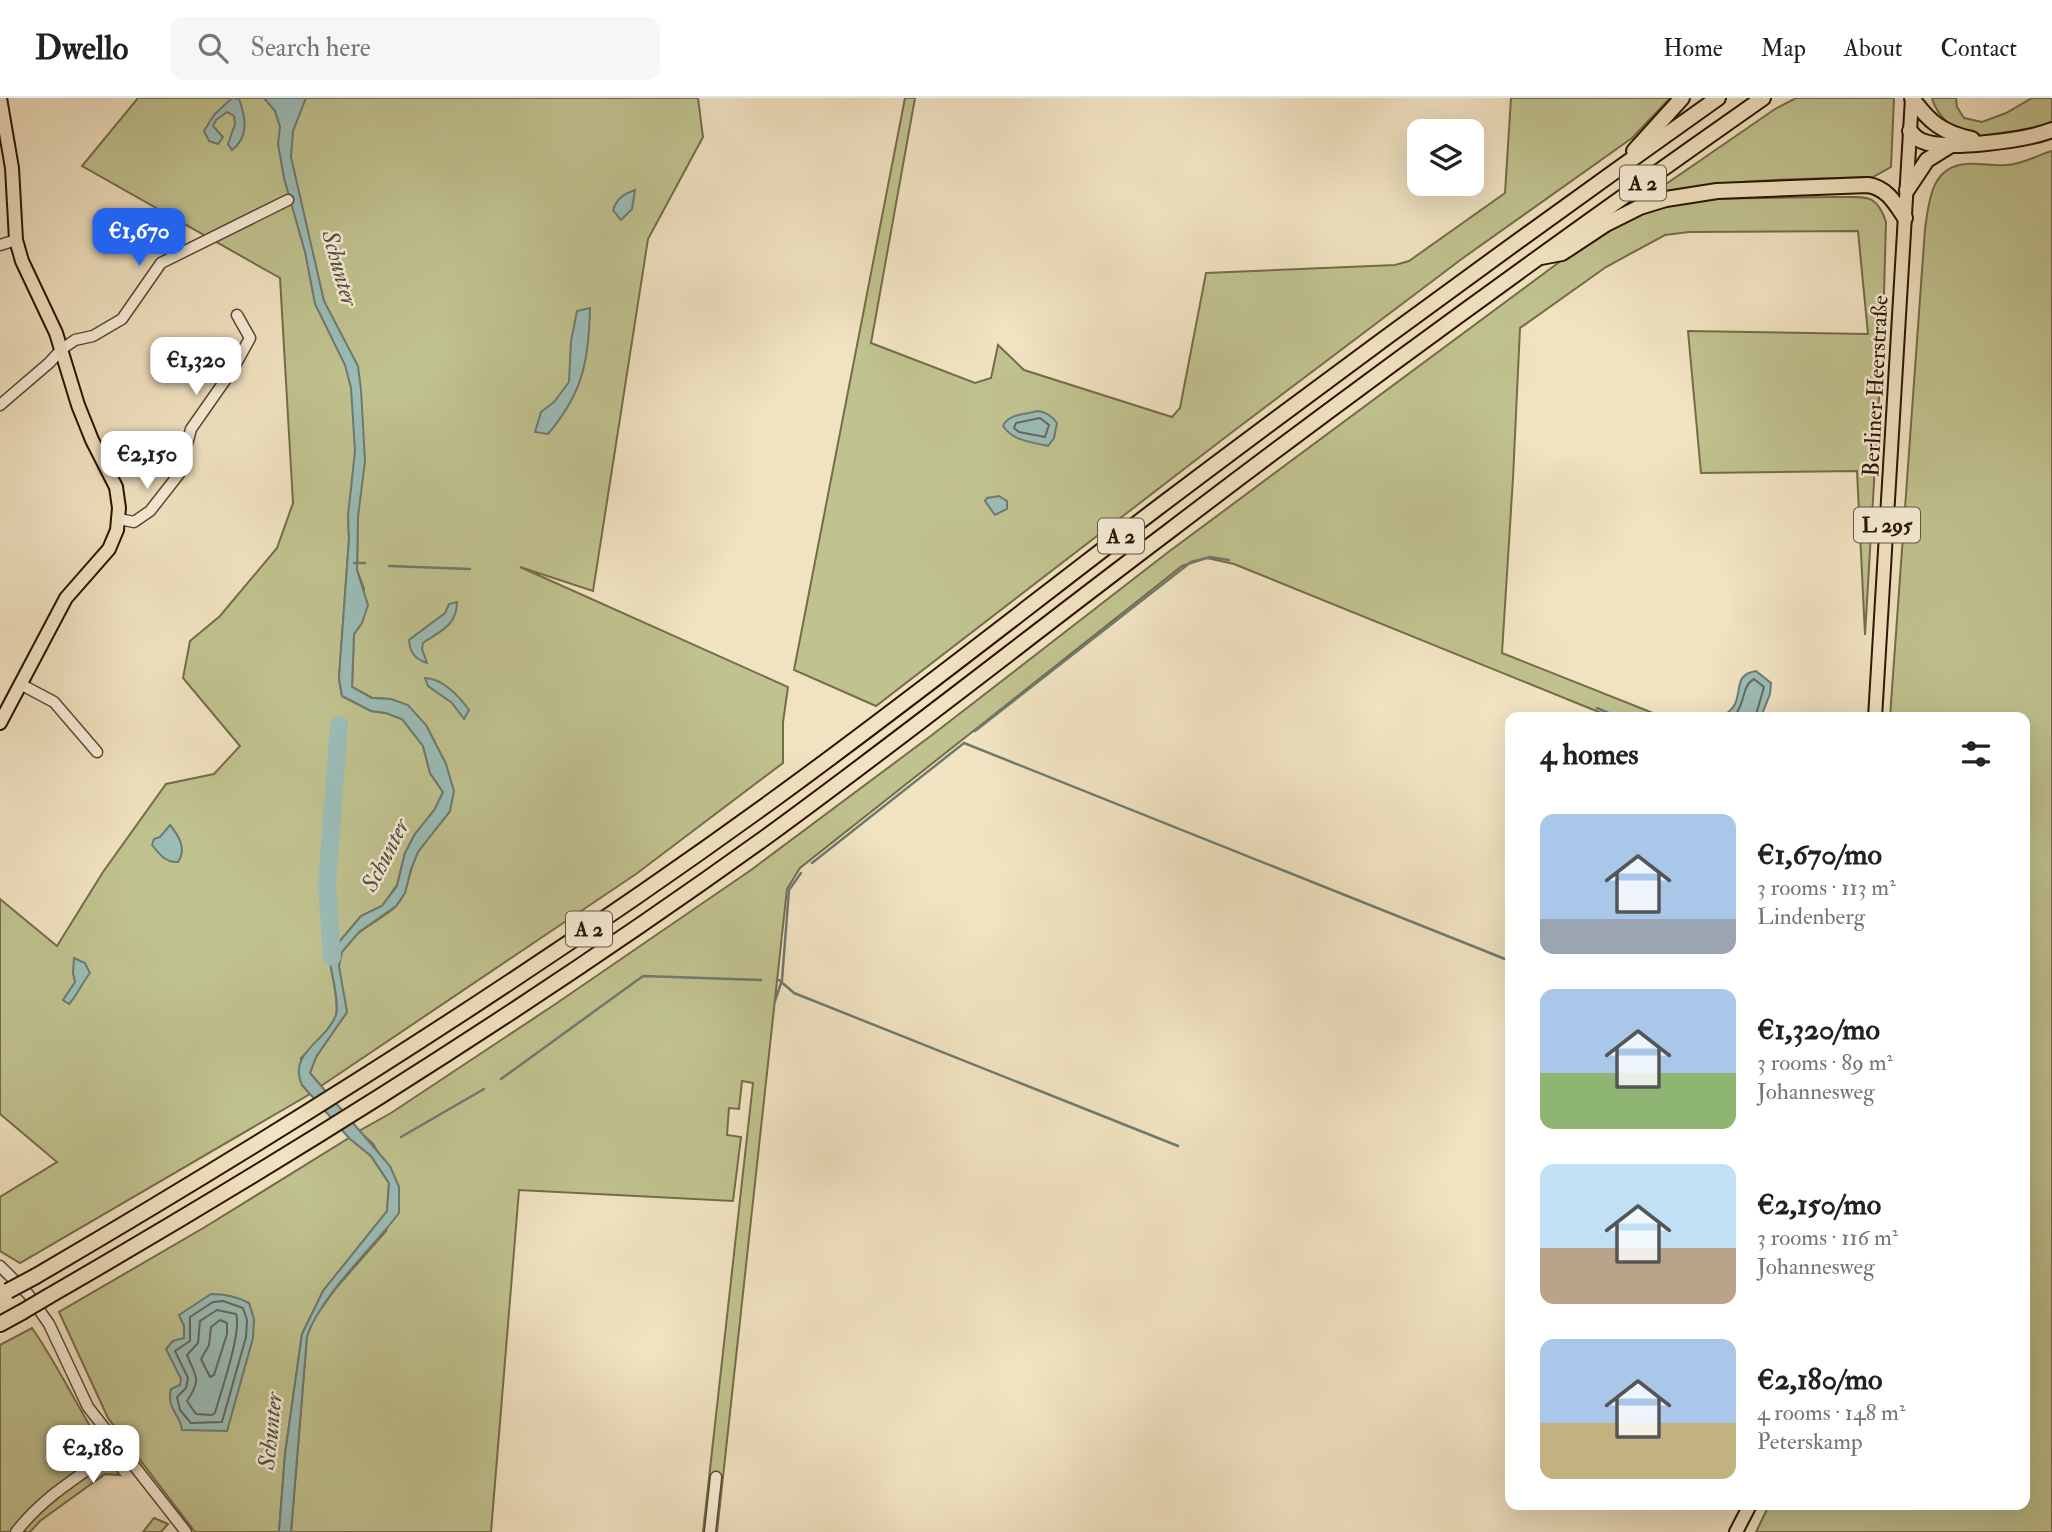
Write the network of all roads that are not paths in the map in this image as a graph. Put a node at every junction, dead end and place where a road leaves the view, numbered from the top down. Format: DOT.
graph roads {
  1 [pos="0,98"];
  2 [pos="1682,98"];
  3 [pos="1718,98"];
  4 [pos="1763,98"];
  5 [pos="1912,98"];
  6 [pos="2052,130"];
  7 [pos="1910,131"];
  8 [pos="1983,142"];
  9 [pos="1952,145"];
  10 [pos="1620,167"];
  11 [pos="1907,190"];
  12 [pos="288,200"];
  13 [pos="1905,218"];
  14 [pos="16,240"];
  15 [pos="0,245"];
  16 [pos="1536,258"];
  17 [pos="237,315"];
  18 [pos="62,349"];
  19 [pos="0,405"];
  20 [pos="119,519"];
  21 [pos="22,685"];
  22 [pos="1875,712"];
  23 [pos="0,723"];
  24 [pos="97,752"];
  25 [pos="0,1266"];
  26 [pos="4,1294"];
  27 [pos="0,1324"];
  28 [pos="119,1448"];
  29 [pos="716,1477"];
  30 [pos="1747,1510"];
  31 [pos="16,1532"];
  32 [pos="186,1532"];
  33 [pos="710,1532"];
  34 [pos="1736,1532"];
  1 -- 14 [label="main road"];
  2 -- 10 [label="highway"];
  3 -- 10 [label="highway, A 2"];
  4 -- 16 [label="highway, A 2"];
  5 -- 7 [label="main road, Berliner Heerstraße / L 295"];
  5 -- 8 [label="highway"];
  6 -- 8 [label="highway"];
  7 -- 9 [label="highway"];
  7 -- 11 [label="main road, Berliner Heerstraße / L 295"];
  8 -- 9 [label="highway"];
  9 -- 11 [label="highway"];
  10 -- 26 [label="highway, A 2, bridge"];
  11 -- 13 [label="main road, Berliner Heerstraße / L 295"];
  12 -- 18 [label="street"];
  13 -- 16 [label="highway"];
  13 -- 22 [label="main road, Berliner Heerstraße / L 295"];
  14 -- 15 [label="street"];
  14 -- 18 [label="main road"];
  16 -- 27 [label="highway, A 2, bridge"];
  17 -- 20 [label="street"];
  18 -- 19 [label="street"];
  18 -- 20 [label="main road"];
  20 -- 21 [label="main road"];
  21 -- 23 [label="main road"];
  21 -- 24 [label="street"];
  25 -- 28 [label="street"];
  28 -- 31 [label="street"];
  28 -- 32 [label="street"];
  29 -- 33 [label="street"];
  30 -- 34 [label="main road"];
}
